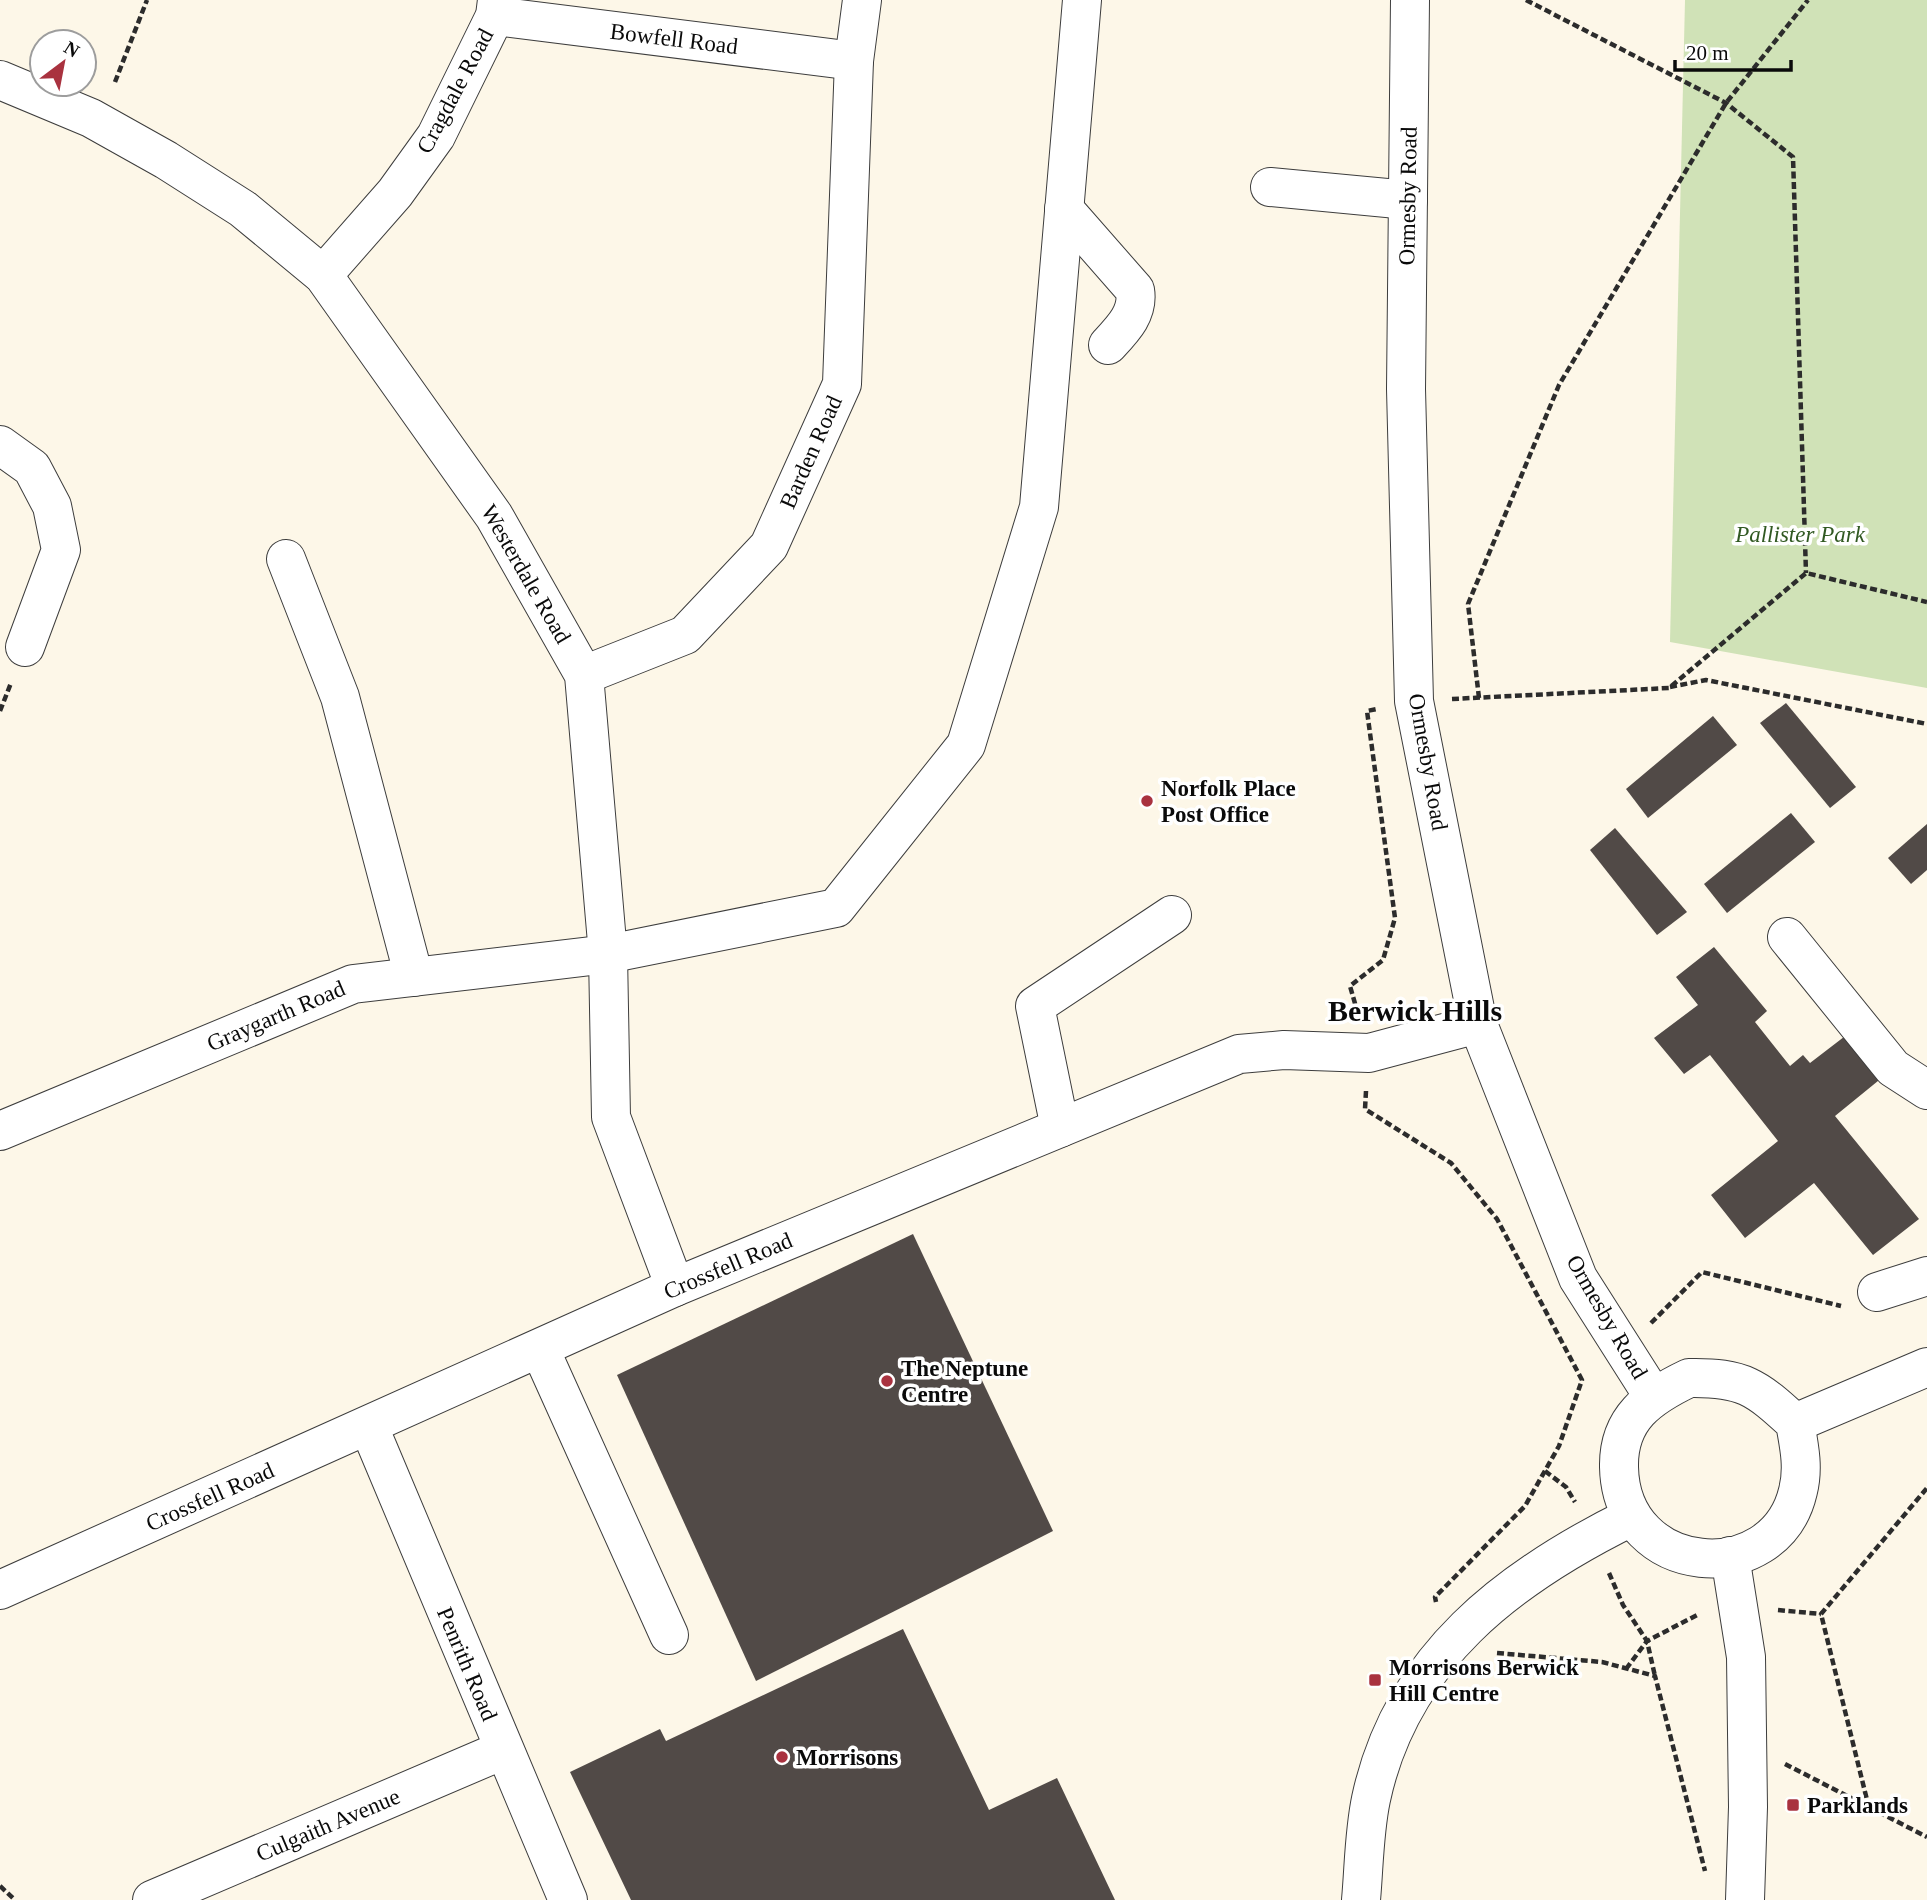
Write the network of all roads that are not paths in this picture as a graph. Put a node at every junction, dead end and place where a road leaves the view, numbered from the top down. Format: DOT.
graph roads {
  1 [pos="862,0"];
  2 [pos="1082,0"];
  3 [pos="1410,0"];
  4 [pos="496,8"];
  5 [pos="854,61"];
  6 [pos="0,80"];
  7 [pos="1270,187"];
  8 [pos="1408,200"];
  9 [pos="1064,209"];
  10 [pos="323,275"];
  11 [pos="1108,345"];
  12 [pos="0,444"];
  13 [pos="286,559"];
  14 [pos="25,647"];
  15 [pos="584,676"];
  16 [pos="1172,915"];
  17 [pos="1787,937"];
  18 [pos="608,954"];
  19 [pos="414,977"];
  20 [pos="1478,1024"];
  21 [pos="1927,1090"];
  22 [pos="1060,1128"];
  23 [pos="0,1131"];
  24 [pos="1927,1276"];
  25 [pos="675,1287"];
  26 [pos="1877,1292"];
  27 [pos="540,1349"];
  28 [pos="1927,1367"];
  29 [pos="1653,1396"];
  30 [pos="1795,1423"];
  31 [pos="369,1427"];
  32 [pos="1631,1517"];
  33 [pos="1730,1556"];
  34 [pos="0,1590"];
  35 [pos="669,1635"];
  36 [pos="503,1750"];
  37 [pos="152,1900"];
  38 [pos="568,1900"];
  39 [pos="1361,1900"];
  40 [pos="1745,1900"];
  1 -- 5 [label="street, Barden Road"];
  2 -- 9 [label="street, Graygarth Road"];
  3 -- 8 [label="street, Ormesby Road"];
  4 -- 5 [label="street, Bowfell Road"];
  4 -- 10 [label="street, Cragdale Road"];
  5 -- 15 [label="street, Barden Road"];
  6 -- 10 [label="street, Westerdale Road"];
  7 -- 8 [label="street"];
  8 -- 20 [label="street, Ormesby Road"];
  9 -- 11 [label="street"];
  9 -- 18 [label="street, Graygarth Road"];
  10 -- 15 [label="street, Westerdale Road"];
  12 -- 14 [label="street"];
  13 -- 19 [label="street"];
  15 -- 18 [label="street, Westerdale Road"];
  16 -- 22 [label="street"];
  17 -- 21 [label="street"];
  18 -- 19 [label="street, Graygarth Road"];
  18 -- 25 [label="street, Westerdale Road"];
  19 -- 23 [label="street, Graygarth Road"];
  20 -- 22 [label="street, Crossfell Road"];
  20 -- 29 [label="street, Ormesby Road"];
  22 -- 25 [label="street, Crossfell Road"];
  24 -- 26 [label="street"];
  25 -- 27 [label="street, Crossfell Road"];
  27 -- 31 [label="street, Crossfell Road"];
  27 -- 35 [label="street"];
  28 -- 30 [label="street"];
  29 -- 30 [label="street"];
  29 -- 32 [label="street"];
  30 -- 33 [label="street"];
  31 -- 34 [label="street, Crossfell Road"];
  31 -- 36 [label="street, Penrith Road"];
  32 -- 33 [label="street"];
  32 -- 39 [label="street"];
  33 -- 40 [label="street"];
  36 -- 37 [label="street, Culgaith Avenue"];
  36 -- 38 [label="street, Penrith Road"];
}
